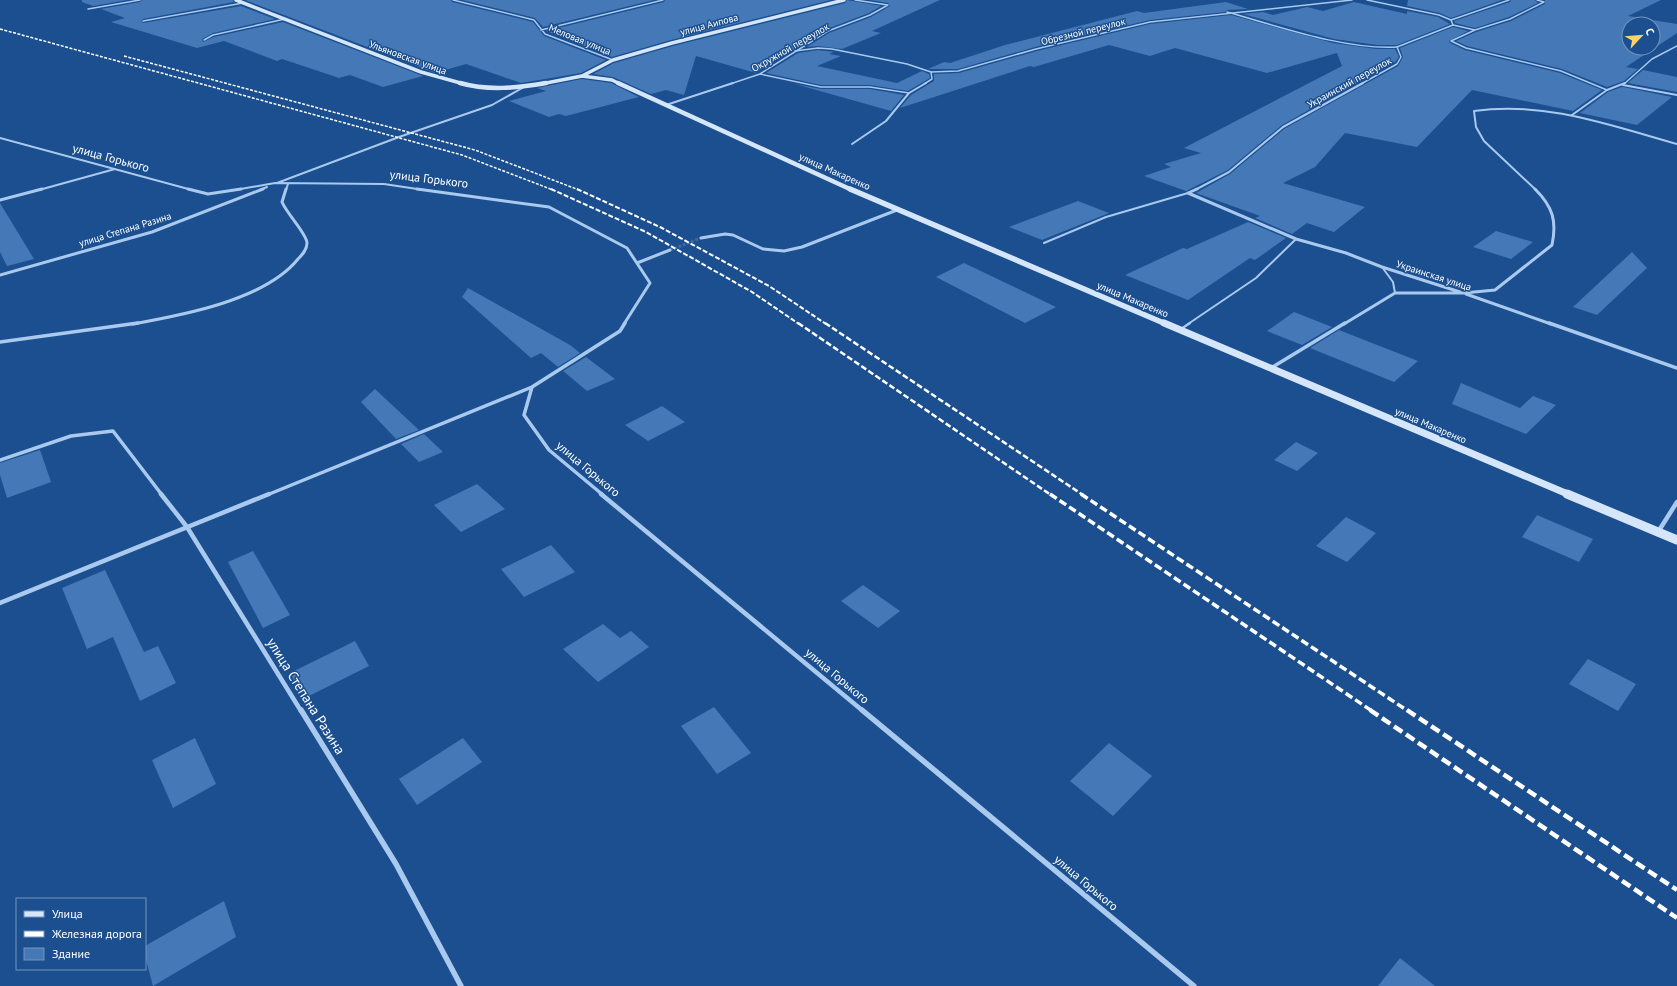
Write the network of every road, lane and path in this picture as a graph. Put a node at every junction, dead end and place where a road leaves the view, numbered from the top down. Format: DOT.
graph roads {
  1 [pos="140,0"];
  2 [pos="236,0"];
  3 [pos="453,0"];
  4 [pos="663,0"];
  5 [pos="844,0"];
  6 [pos="855,0"];
  7 [pos="1352,0"];
  8 [pos="1367,0"];
  9 [pos="1509,0"];
  10 [pos="1537,0"];
  11 [pos="243,3"];
  12 [pos="88,9"];
  13 [pos="1227,12"];
  14 [pos="285,19"];
  15 [pos="1451,20"];
  16 [pos="143,21"];
  17 [pos="1453,25"];
  18 [pos="541,30"];
  19 [pos="1475,30"];
  20 [pos="204,40"];
  21 [pos="1677,46"];
  22 [pos="1397,48"];
  23 [pos="795,51"];
  24 [pos="613,60"];
  25 [pos="931,72"];
  26 [pos="760,74"];
  27 [pos="582,76"];
  28 [pos="1623,85"];
  29 [pos="524,87"];
  30 [pos="1607,90"];
  31 [pos="909,93"];
  32 [pos="1677,95"];
  33 [pos="666,105"];
  34 [pos="1572,115"];
  35 [pos="0,138"];
  36 [pos="852,144"];
  37 [pos="1677,144"];
  38 [pos="115,169"];
  39 [pos="275,184"];
  40 [pos="288,184"];
  41 [pos="1188,193"];
  42 [pos="0,200"];
  43 [pos="897,210"];
  44 [pos="701,238"];
  45 [pos="1296,239"];
  46 [pos="1044,243"];
  47 [pos="670,250"];
  48 [pos="637,263"];
  49 [pos="1382,267"];
  50 [pos="0,275"];
  51 [pos="1395,293"];
  52 [pos="1464,293"];
  53 [pos="1180,330"];
  54 [pos="0,342"];
  55 [pos="1270,368"];
  56 [pos="1677,368"];
  57 [pos="532,387"];
  58 [pos="0,460"];
  59 [pos="1677,502"];
  60 [pos="187,527"];
  61 [pos="1658,532"];
  62 [pos="1677,540"];
  63 [pos="0,602"];
  64 [pos="460,986"];
  65 [pos="1194,986"];
  1 -- 12 [label="lane"];
  2 -- 11 [label="main road, Ульяновская улица"];
  3 -- 18 [label="street, Меловая улица"];
  4 -- 18 [label="street"];
  5 -- 24 [label="main road, улица Аипова"];
  6 -- 23 [label="street, Окружной переулок"];
  7 -- 13 [label="street, Обрезной переулок"];
  8 -- 15 [label="lane"];
  9 -- 15 [label="street"];
  10 -- 19 [label="lane"];
  11 -- 14 [label="main road, Ульяновская улица"];
  11 -- 16 [label="lane"];
  13 -- 22 [label="lane"];
  13 -- 25 [label="street, Обрезной переулок"];
  14 -- 20 [label="lane"];
  14 -- 29 [label="main road, Ульяновская улица"];
  15 -- 17 [label="street"];
  17 -- 19 [label="lane"];
  17 -- 22 [label="street, Украинский переулок"];
  18 -- 24 [label="street, Меловая улица"];
  19 -- 30 [label="lane"];
  21 -- 28 [label="street"];
  22 -- 41 [label="street, Украинский переулок"];
  23 -- 25 [label="lane"];
  23 -- 26 [label="street, Окружной переулок"];
  24 -- 27 [label="main road, улица Аипова"];
  25 -- 31 [label="street"];
  26 -- 31 [label="lane"];
  26 -- 33 [label="street, Окружной переулок"];
  27 -- 29 [label="main road, Ульяновская улица"];
  27 -- 33 [label="main road, улица Макаренко"];
  28 -- 30 [label="street"];
  28 -- 32 [label="street"];
  29 -- 39 [label="street"];
  30 -- 34 [label="street"];
  31 -- 36 [label="street"];
  33 -- 43 [label="main road, улица Макаренко"];
  34 -- 37 [label="street"];
  34 -- 52 [label="street"];
  35 -- 38 [label="street, улица Горького"];
  38 -- 39 [label="street, улица Горького"];
  38 -- 42 [label="street"];
  39 -- 40 [label="street, улица Горького"];
  39 -- 50 [label="street, улица Степана Разина"];
  40 -- 48 [label="street, улица Горького"];
  40 -- 54 [label="street"];
  41 -- 45 [label="street, Украинская улица"];
  41 -- 46 [label="lane"];
  43 -- 44 [label="street"];
  43 -- 53 [label="main road, улица Макаренко"];
  45 -- 49 [label="street, Украинская улица"];
  45 -- 53 [label="lane"];
  47 -- 48 [label="street"];
  48 -- 57 [label="street, улица Горького"];
  49 -- 51 [label="lane"];
  49 -- 52 [label="street, Украинская улица"];
  51 -- 52 [label="street"];
  51 -- 55 [label="street"];
  52 -- 56 [label="street, Украинская улица"];
  53 -- 55 [label="main road, улица Макаренко"];
  55 -- 61 [label="main road, улица Макаренко"];
  57 -- 60 [label="street"];
  57 -- 65 [label="street, улица Горького"];
  58 -- 60 [label="street, улица Степана Разина"];
  59 -- 61 [label="street"];
  60 -- 63 [label="street"];
  60 -- 64 [label="street, улица Степана Разина"];
  61 -- 62 [label="main road, улица Макаренко"];
}
